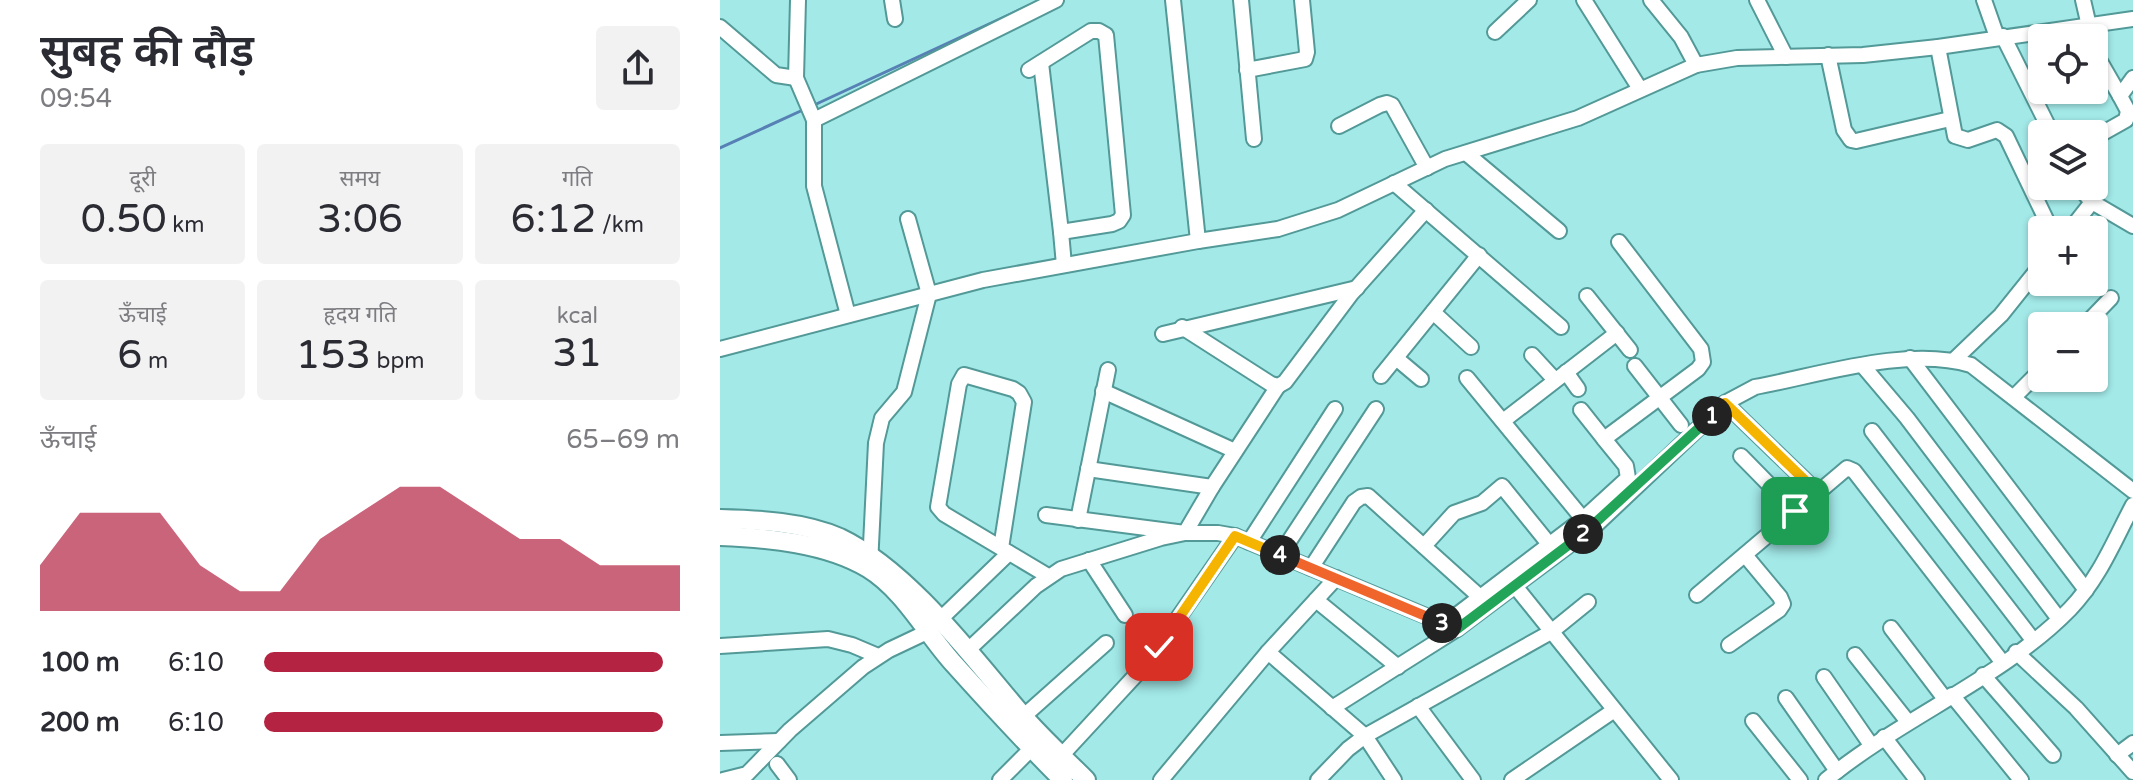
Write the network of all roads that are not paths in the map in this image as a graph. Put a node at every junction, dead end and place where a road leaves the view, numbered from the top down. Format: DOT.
graph roads {
  1 [pos="798,0"];
  2 [pos="892,0"];
  3 [pos="1056,0"];
  4 [pos="1173,0"];
  5 [pos="1241,0"];
  6 [pos="1302,0"];
  7 [pos="1529,0"];
  8 [pos="1584,0"];
  9 [pos="1651,0"];
  10 [pos="1757,0"];
  11 [pos="1984,0"];
  12 [pos="2083,0"];
  13 [pos="895,19"];
  14 [pos="2133,19"];
  15 [pos="2085,24"];
  16 [pos="2108,25"];
  17 [pos="720,27"];
  18 [pos="1495,32"];
  19 [pos="2028,34"];
  20 [pos="2000,36"];
  21 [pos="1938,47"];
  22 [pos="1828,55"];
  23 [pos="1786,57"];
  24 [pos="1696,65"];
  25 [pos="1247,70"];
  26 [pos="2108,75"];
  27 [pos="2133,78"];
  28 [pos="798,83"];
  29 [pos="1640,89"];
  30 [pos="2120,96"];
  31 [pos="813,116"];
  32 [pos="1950,119"];
  33 [pos="2045,120"];
  34 [pos="1339,126"];
  35 [pos="2108,130"];
  36 [pos="1254,139"];
  37 [pos="1466,153"];
  38 [pos="1427,168"];
  39 [pos="1394,183"];
  40 [pos="2092,202"];
  41 [pos="1426,210"];
  42 [pos="2044,216"];
  43 [pos="2081,216"];
  44 [pos="908,219"];
  45 [pos="2133,226"];
  46 [pos="1559,231"];
  47 [pos="1061,232"];
  48 [pos="1198,241"];
  49 [pos="1619,242"];
  50 [pos="1479,255"];
  51 [pos="1064,265"];
  52 [pos="2028,281"];
  53 [pos="1357,288"];
  54 [pos="929,294"];
  55 [pos="1587,296"];
  56 [pos="2111,298"];
  57 [pos="1433,312"];
  58 [pos="2098,312"];
  59 [pos="848,315"];
  60 [pos="1182,327"];
  61 [pos="1561,327"];
  62 [pos="1617,333"];
  63 [pos="1163,334"];
  64 [pos="1471,347"];
  65 [pos="720,349"];
  66 [pos="1630,350"];
  67 [pos="1532,355"];
  68 [pos="1396,358"];
  69 [pos="1910,358"];
  70 [pos="1954,360"];
  71 [pos="1635,366"];
  72 [pos="1863,366"];
  73 [pos="1108,370"];
  74 [pos="1381,376"];
  75 [pos="1560,376"];
  76 [pos="1467,378"];
  77 [pos="1421,379"];
  78 [pos="2028,383"];
  79 [pos="1278,386"];
  80 [pos="1578,389"];
  81 [pos="1103,391"];
  82 [pos="2014,397"];
  83 [pos="1659,398"];
  84 [pos="1725,403"];
  85 [pos="1335,409"];
  86 [pos="1376,409"];
  87 [pos="1581,410"];
  88 [pos="1503,421"];
  89 [pos="1681,425"];
  90 [pos="1872,431"];
  91 [pos="1604,439"];
  92 [pos="1235,451"];
  93 [pos="1741,456"];
  94 [pos="1088,469"];
  95 [pos="1212,487"];
  96 [pos="2133,491"];
  97 [pos="1817,492"];
  98 [pos="2133,505"];
  99 [pos="1795,511"];
  100 [pos="1046,515"];
  101 [pos="720,519"];
  102 [pos="1583,519"];
  103 [pos="1078,520"];
  104 [pos="747,528"];
  105 [pos="1185,533"];
  106 [pos="720,536"];
  107 [pos="1242,539"];
  108 [pos="1549,544"];
  109 [pos="1424,546"];
  110 [pos="1005,550"];
  111 [pos="1280,555"];
  112 [pos="1745,555"];
  113 [pos="1089,560"];
  114 [pos="870,564"];
  115 [pos="1311,568"];
  116 [pos="1048,576"];
  117 [pos="1336,578"];
  118 [pos="1511,581"];
  119 [pos="2086,590"];
  120 [pos="1697,595"];
  121 [pos="1480,597"];
  122 [pos="1316,600"];
  123 [pos="1588,602"];
  124 [pos="1458,614"];
  125 [pos="1125,615"];
  126 [pos="2059,619"];
  127 [pos="933,626"];
  128 [pos="1891,628"];
  129 [pos="1457,629"];
  130 [pos="1551,632"];
  131 [pos="2033,640"];
  132 [pos="1106,643"];
  133 [pos="1729,645"];
  134 [pos="720,646"];
  135 [pos="967,651"];
  136 [pos="1268,652"];
  137 [pos="2016,652"];
  138 [pos="1855,655"];
  139 [pos="878,656"];
  140 [pos="2003,663"];
  141 [pos="1398,667"];
  142 [pos="1983,675"];
  143 [pos="1824,677"];
  144 [pos="1948,697"];
  145 [pos="1786,698"];
  146 [pos="1418,706"];
  147 [pos="1332,708"];
  148 [pos="1613,711"];
  149 [pos="1024,716"];
  150 [pos="1753,721"];
  151 [pos="1908,722"];
  152 [pos="1365,736"];
  153 [pos="779,741"];
  154 [pos="1878,741"];
  155 [pos="1038,742"];
  156 [pos="720,743"];
  157 [pos="2133,743"];
  158 [pos="1062,755"];
  159 [pos="2053,755"];
  160 [pos="2117,755"];
  161 [pos="777,764"];
  162 [pos="2133,772"];
  163 [pos="1832,776"];
  164 [pos="723,780"];
  165 [pos="789,780"];
  166 [pos="1000,780"];
  167 [pos="1063,780"];
  168 [pos="1086,780"];
  169 [pos="1161,780"];
  170 [pos="1318,780"];
  171 [pos="1394,780"];
  172 [pos="1473,780"];
  173 [pos="1512,780"];
  174 [pos="1671,780"];
  175 [pos="1800,780"];
  176 [pos="1917,780"];
  177 [pos="2021,780"];
  1 -- 28 [label="street"];
  2 -- 13 [label="street"];
  3 -- 31 [label="street"];
  4 -- 48 [label="street"];
  5 -- 25 [label="street"];
  6 -- 25 [label="street"];
  7 -- 18 [label="street"];
  8 -- 29 [label="street"];
  9 -- 24 [label="street"];
  10 -- 23 [label="street"];
  11 -- 20 [label="street"];
  12 -- 15 [label="street"];
  14 -- 16 [label="street"];
  17 -- 28 [label="street"];
  19 -- 20 [label="street"];
  20 -- 21 [label="street"];
  20 -- 33 [label="street"];
  21 -- 22 [label="street"];
  21 -- 32 [label="street"];
  22 -- 23 [label="street"];
  22 -- 32 [label="street"];
  23 -- 24 [label="street"];
  24 -- 29 [label="street"];
  25 -- 36 [label="street"];
  26 -- 30 [label="street"];
  27 -- 30 [label="street"];
  28 -- 31 [label="street"];
  29 -- 37 [label="street"];
  30 -- 35 [label="street"];
  31 -- 59 [label="street"];
  32 -- 42 [label="street"];
  34 -- 38 [label="street"];
  37 -- 38 [label="street"];
  37 -- 46 [label="street"];
  38 -- 39 [label="street"];
  39 -- 41 [label="street"];
  39 -- 48 [label="street"];
  40 -- 43 [label="street"];
  40 -- 45 [label="street"];
  41 -- 50 [label="street"];
  41 -- 53 [label="street"];
  44 -- 54 [label="street"];
  47 -- 47 [label="street"];
  47 -- 51 [label="street"];
  48 -- 51 [label="street"];
  49 -- 83 [label="street"];
  50 -- 57 [label="street"];
  50 -- 61 [label="street"];
  51 -- 54 [label="street"];
  52 -- 70 [label="street"];
  53 -- 60 [label="street"];
  53 -- 79 [label="street"];
  54 -- 59 [label="street"];
  54 -- 114 [label="street"];
  55 -- 62 [label="street"];
  56 -- 58 [label="street"];
  57 -- 64 [label="street"];
  57 -- 68 [label="street"];
  59 -- 65 [label="street"];
  60 -- 63 [label="street"];
  60 -- 79 [label="street"];
  62 -- 66 [label="street"];
  62 -- 75 [label="street"];
  67 -- 75 [label="street"];
  68 -- 74 [label="street"];
  68 -- 77 [label="street"];
  69 -- 70 [label="street"];
  69 -- 72 [label="street"];
  69 -- 119 [label="street"];
  70 -- 82 [label="street"];
  71 -- 83 [label="street"];
  72 -- 84 [label="street"];
  72 -- 126 [label="street"];
  73 -- 81 [label="street"];
  75 -- 80 [label="street"];
  75 -- 88 [label="street"];
  76 -- 88 [label="street"];
  78 -- 82 [label="street"];
  79 -- 92 [label="street"];
  81 -- 92 [label="street"];
  81 -- 94 [label="street"];
  82 -- 96 [label="street"];
  83 -- 89 [label="street"];
  83 -- 91 [label="street"];
  84 -- 97 [label="street"];
  84 -- 118 [label="street"];
  85 -- 107 [label="street"];
  86 -- 111 [label="street"];
  87 -- 91 [label="street"];
  88 -- 102 [label="street"];
  90 -- 131 [label="street"];
  91 -- 102 [label="street"];
  92 -- 95 [label="street"];
  93 -- 99 [label="street"];
  94 -- 95 [label="street"];
  94 -- 103 [label="street"];
  95 -- 105 [label="street"];
  97 -- 99 [label="street"];
  97 -- 140 [label="street"];
  98 -- 119 [label="street"];
  99 -- 112 [label="street"];
  100 -- 103 [label="street"];
  101 -- 104 [label="street"];
  102 -- 108 [label="street"];
  103 -- 105 [label="street"];
  104 -- 106 [label="street"];
  104 -- 114 [label="street"];
  105 -- 107 [label="street"];
  105 -- 113 [label="street"];
  107 -- 111 [label="street"];
  107 -- 158 [label="street"];
  108 -- 109 [label="street"];
  108 -- 118 [label="street"];
  109 -- 115 [label="street"];
  109 -- 121 [label="street"];
  110 -- 110 [label="street"];
  110 -- 116 [label="street"];
  110 -- 127 [label="street"];
  111 -- 115 [label="street"];
  112 -- 120 [label="street"];
  112 -- 133 [label="street"];
  113 -- 116 [label="street"];
  113 -- 125 [label="street"];
  114 -- 127 [label="street"];
  115 -- 117 [label="street"];
  116 -- 135 [label="street"];
  117 -- 122 [label="street"];
  117 -- 129 [label="street"];
  118 -- 121 [label="street"];
  118 -- 129 [label="street"];
  118 -- 130 [label="street"];
  119 -- 126 [label="street"];
  121 -- 124 [label="street"];
  122 -- 136 [label="street"];
  122 -- 141 [label="street"];
  123 -- 130 [label="street"];
  126 -- 131 [label="street"];
  127 -- 135 [label="street"];
  127 -- 139 [label="street"];
  127 -- 155 [label="street"];
  128 -- 144 [label="street"];
  129 -- 141 [label="street"];
  130 -- 146 [label="street"];
  130 -- 148 [label="street"];
  131 -- 137 [label="street"];
  132 -- 149 [label="street"];
  134 -- 139 [label="street"];
  135 -- 149 [label="street"];
  136 -- 147 [label="street"];
  136 -- 169 [label="street"];
  137 -- 140 [label="street"];
  137 -- 160 [label="street"];
  138 -- 151 [label="street"];
  139 -- 153 [label="street"];
  140 -- 142 [label="street"];
  141 -- 147 [label="street"];
  142 -- 144 [label="street"];
  142 -- 159 [label="street"];
  143 -- 154 [label="street"];
  144 -- 151 [label="street"];
  144 -- 177 [label="street"];
  145 -- 163 [label="street"];
  146 -- 152 [label="street"];
  146 -- 172 [label="street"];
  147 -- 152 [label="street"];
  148 -- 173 [label="street"];
  148 -- 174 [label="street"];
  149 -- 155 [label="street"];
  150 -- 175 [label="street"];
  151 -- 154 [label="street"];
  152 -- 170 [label="street"];
  152 -- 171 [label="street"];
  153 -- 156 [label="street"];
  153 -- 164 [label="street"];
  154 -- 163 [label="street"];
  154 -- 176 [label="street"];
  155 -- 158 [label="street"];
  155 -- 166 [label="street"];
  155 -- 167 [label="street"];
  157 -- 160 [label="street"];
  158 -- 168 [label="street"];
  160 -- 162 [label="street"];
  161 -- 165 [label="street"];
}
